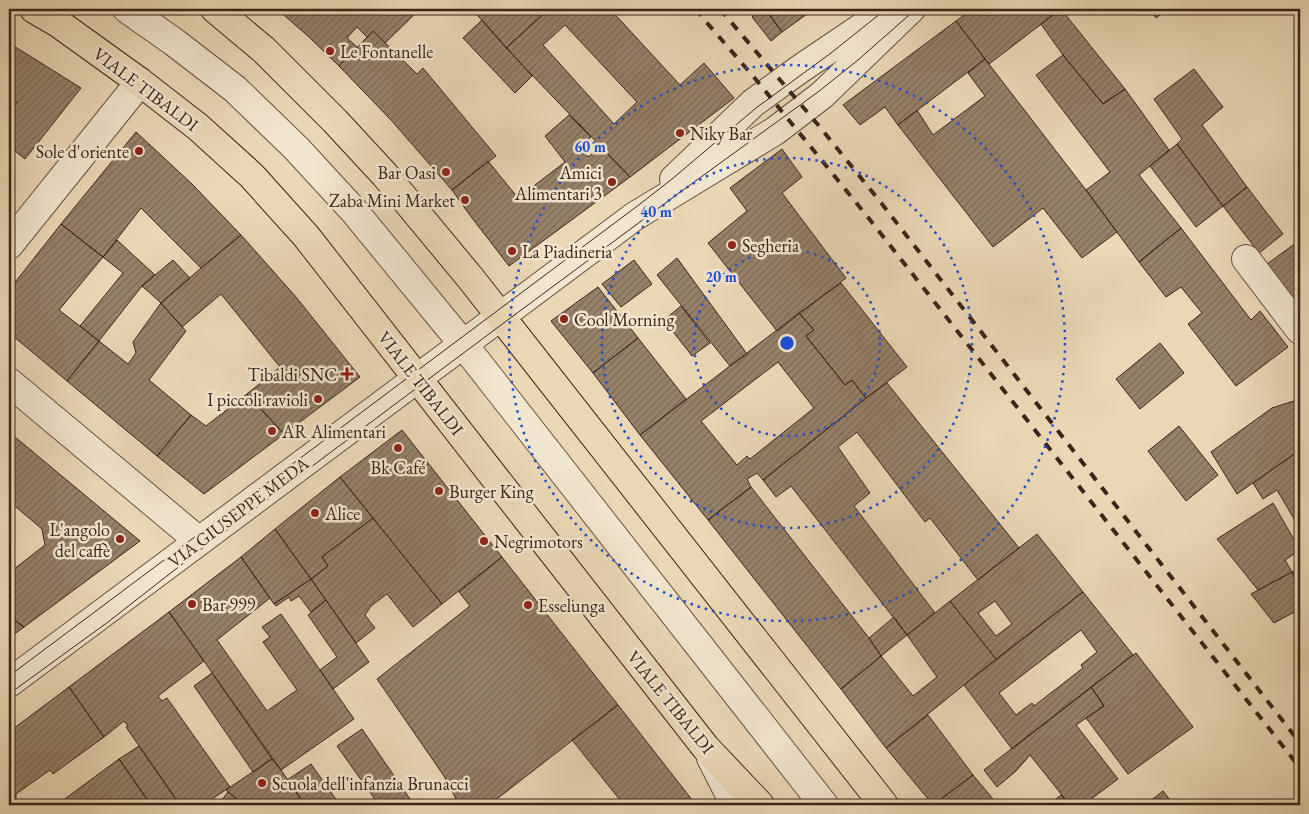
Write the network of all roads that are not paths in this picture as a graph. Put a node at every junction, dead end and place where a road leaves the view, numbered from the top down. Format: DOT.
graph roads {
  1 [pos="34,9"];
  2 [pos="127,9"];
  3 [pos="215,9"];
  4 [pos="889,9"];
  5 [pos="911,9"];
  6 [pos="140,82"];
  7 [pos="635,216"];
  8 [pos="9,245"];
  9 [pos="1246,259"];
  10 [pos="500,316"];
  11 [pos="1300,330"];
  12 [pos="463,344"];
  13 [pos="418,378"];
  14 [pos="9,382"];
  15 [pos="199,541"];
  16 [pos="9,683"];
  17 [pos="706,748"];
  18 [pos="735,805"];
  19 [pos="760,805"];
  20 [pos="824,805"];
  21 [pos="884,805"];
  1 -- 6 [label="main road, VIALE TIBALDI"];
  2 -- 12 [label="street"];
  3 -- 10 [label="main road"];
  4 -- 7 [label="street, VIA GIUSEPPE MEDA"];
  5 -- 7 [label="street, VIA GIUSEPPE MEDA"];
  6 -- 8 [label="street"];
  6 -- 13 [label="main road, VIALE TIBALDI"];
  7 -- 10 [label="street, VIA GIUSEPPE MEDA"];
  9 -- 11 [label="street"];
  10 -- 12 [label="street, VIA GIUSEPPE MEDA"];
  10 -- 21 [label="main road"];
  12 -- 13 [label="street, VIA GIUSEPPE MEDA"];
  12 -- 20 [label="street"];
  13 -- 15 [label="street, VIA GIUSEPPE MEDA"];
  13 -- 17 [label="main road, VIALE TIBALDI"];
  14 -- 15 [label="street"];
  15 -- 16 [label="street, VIA GIUSEPPE MEDA"];
  17 -- 18 [label="street"];
  17 -- 19 [label="main road, VIALE TIBALDI"];
}
